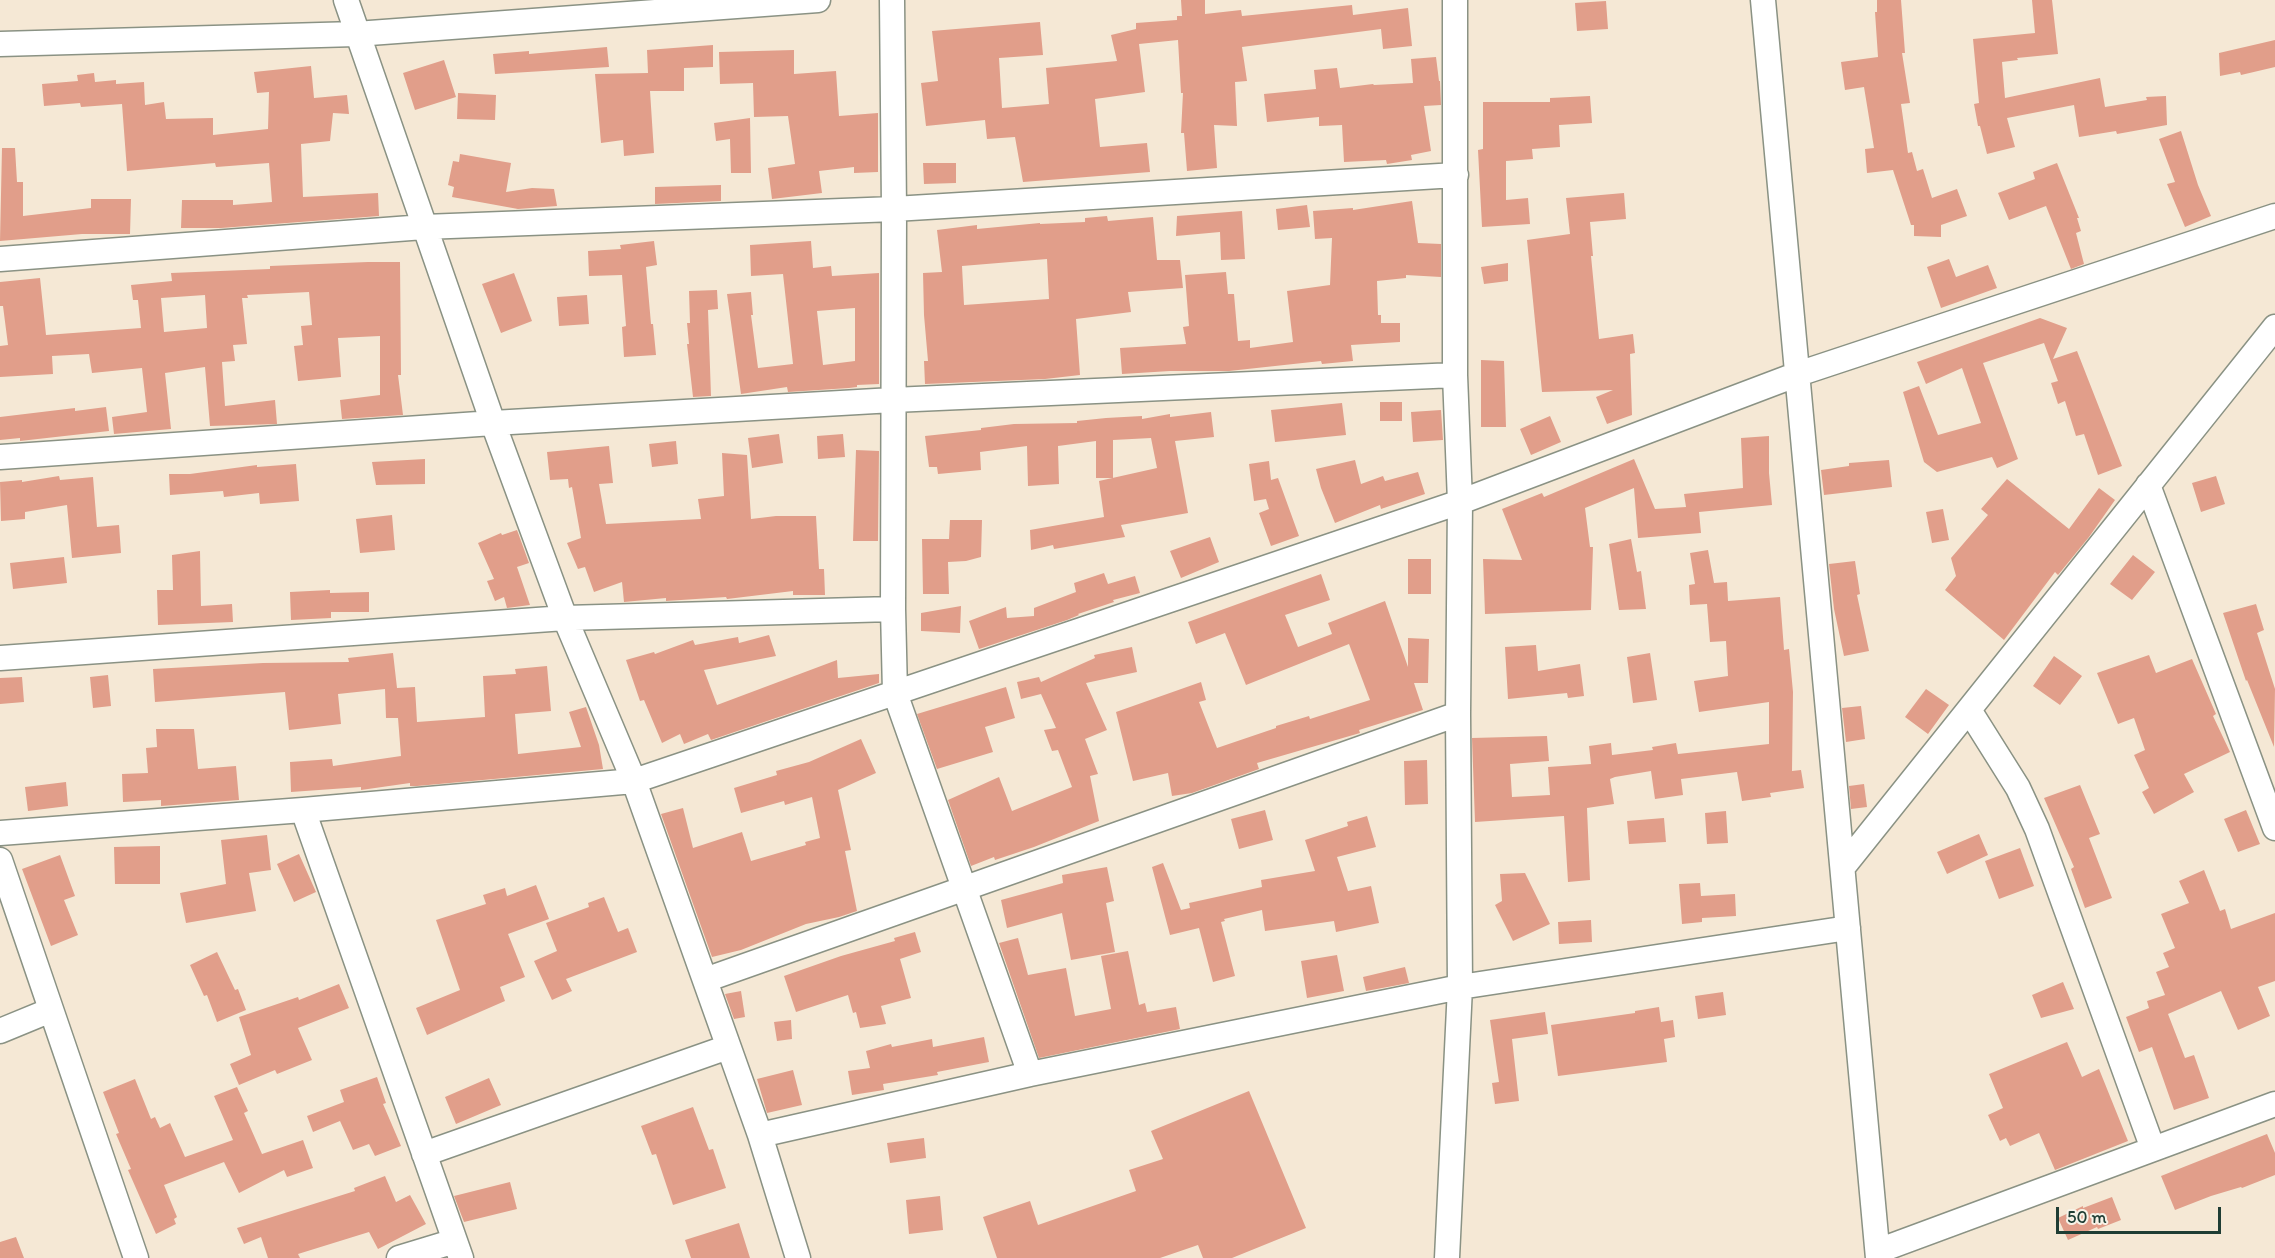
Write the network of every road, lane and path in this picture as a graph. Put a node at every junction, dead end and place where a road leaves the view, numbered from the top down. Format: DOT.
graph roads {
  1 [pos="346,0"];
  2 [pos="818,0"];
  3 [pos="892,0"];
  4 [pos="1455,0"];
  5 [pos="1763,0"];
  6 [pos="357,34"];
  7 [pos="0,44"];
  8 [pos="1456,175"];
  9 [pos="894,209"];
  10 [pos="2275,216"];
  11 [pos="424,227"];
  12 [pos="0,259"];
  13 [pos="2275,327"];
  14 [pos="1798,374"];
  15 [pos="1455,375"];
  16 [pos="893,400"];
  17 [pos="493,423"];
  18 [pos="0,457"];
  19 [pos="2148,485"];
  20 [pos="1460,502"];
  21 [pos="892,609"];
  22 [pos="565,618"];
  23 [pos="0,658"];
  24 [pos="895,693"];
  25 [pos="1968,710"];
  26 [pos="1458,714"];
  27 [pos="634,781"];
  28 [pos="303,810"];
  29 [pos="2275,828"];
  30 [pos="0,832"];
  31 [pos="0,860"];
  32 [pos="1843,867"];
  33 [pos="964,888"];
  34 [pos="1848,928"];
  35 [pos="705,980"];
  36 [pos="1460,987"];
  37 [pos="51,1010"];
  38 [pos="0,1031"];
  39 [pos="728,1047"];
  40 [pos="1030,1074"];
  41 [pos="2275,1104"];
  42 [pos="760,1136"];
  43 [pos="2153,1149"];
  44 [pos="424,1154"];
  45 [pos="458,1249"];
  46 [pos="1878,1254"];
  47 [pos="136,1258"];
  48 [pos="399,1258"];
  49 [pos="798,1258"];
  50 [pos="1447,1258"];
  1 -- 6 [label="street"];
  2 -- 6 [label="street"];
  3 -- 9 [label="street"];
  4 -- 8 [label="street"];
  5 -- 14 [label="street"];
  6 -- 7 [label="street"];
  6 -- 11 [label="street"];
  8 -- 9 [label="street"];
  8 -- 15 [label="street"];
  9 -- 11 [label="street"];
  9 -- 16 [label="street"];
  10 -- 14 [label="street"];
  11 -- 12 [label="street"];
  11 -- 17 [label="street"];
  13 -- 19 [label="street"];
  14 -- 20 [label="street"];
  14 -- 32 [label="street"];
  15 -- 16 [label="street"];
  15 -- 20 [label="street"];
  16 -- 17 [label="street"];
  16 -- 21 [label="street"];
  17 -- 18 [label="street"];
  17 -- 22 [label="street"];
  19 -- 25 [label="street"];
  19 -- 29 [label="street"];
  20 -- 24 [label="street"];
  20 -- 26 [label="street"];
  21 -- 22 [label="street"];
  21 -- 24 [label="street"];
  22 -- 23 [label="street"];
  22 -- 27 [label="street"];
  24 -- 27 [label="street"];
  24 -- 33 [label="street"];
  25 -- 32 [label="street"];
  25 -- 43 [label="street"];
  26 -- 33 [label="street"];
  26 -- 36 [label="street"];
  27 -- 28 [label="street"];
  27 -- 35 [label="street"];
  28 -- 30 [label="street"];
  28 -- 44 [label="street"];
  31 -- 37 [label="street"];
  32 -- 34 [label="street"];
  33 -- 35 [label="street"];
  33 -- 40 [label="street"];
  34 -- 36 [label="street"];
  34 -- 46 [label="street"];
  35 -- 39 [label="street"];
  36 -- 40 [label="street"];
  36 -- 50 [label="street"];
  37 -- 38 [label="street"];
  37 -- 47 [label="street"];
  39 -- 42 [label="street"];
  39 -- 44 [label="street"];
  40 -- 42 [label="street"];
  41 -- 43 [label="street"];
  42 -- 49 [label="street"];
  43 -- 46 [label="street"];
  44 -- 45 [label="street"];
  45 -- 48 [label="street"];
}
